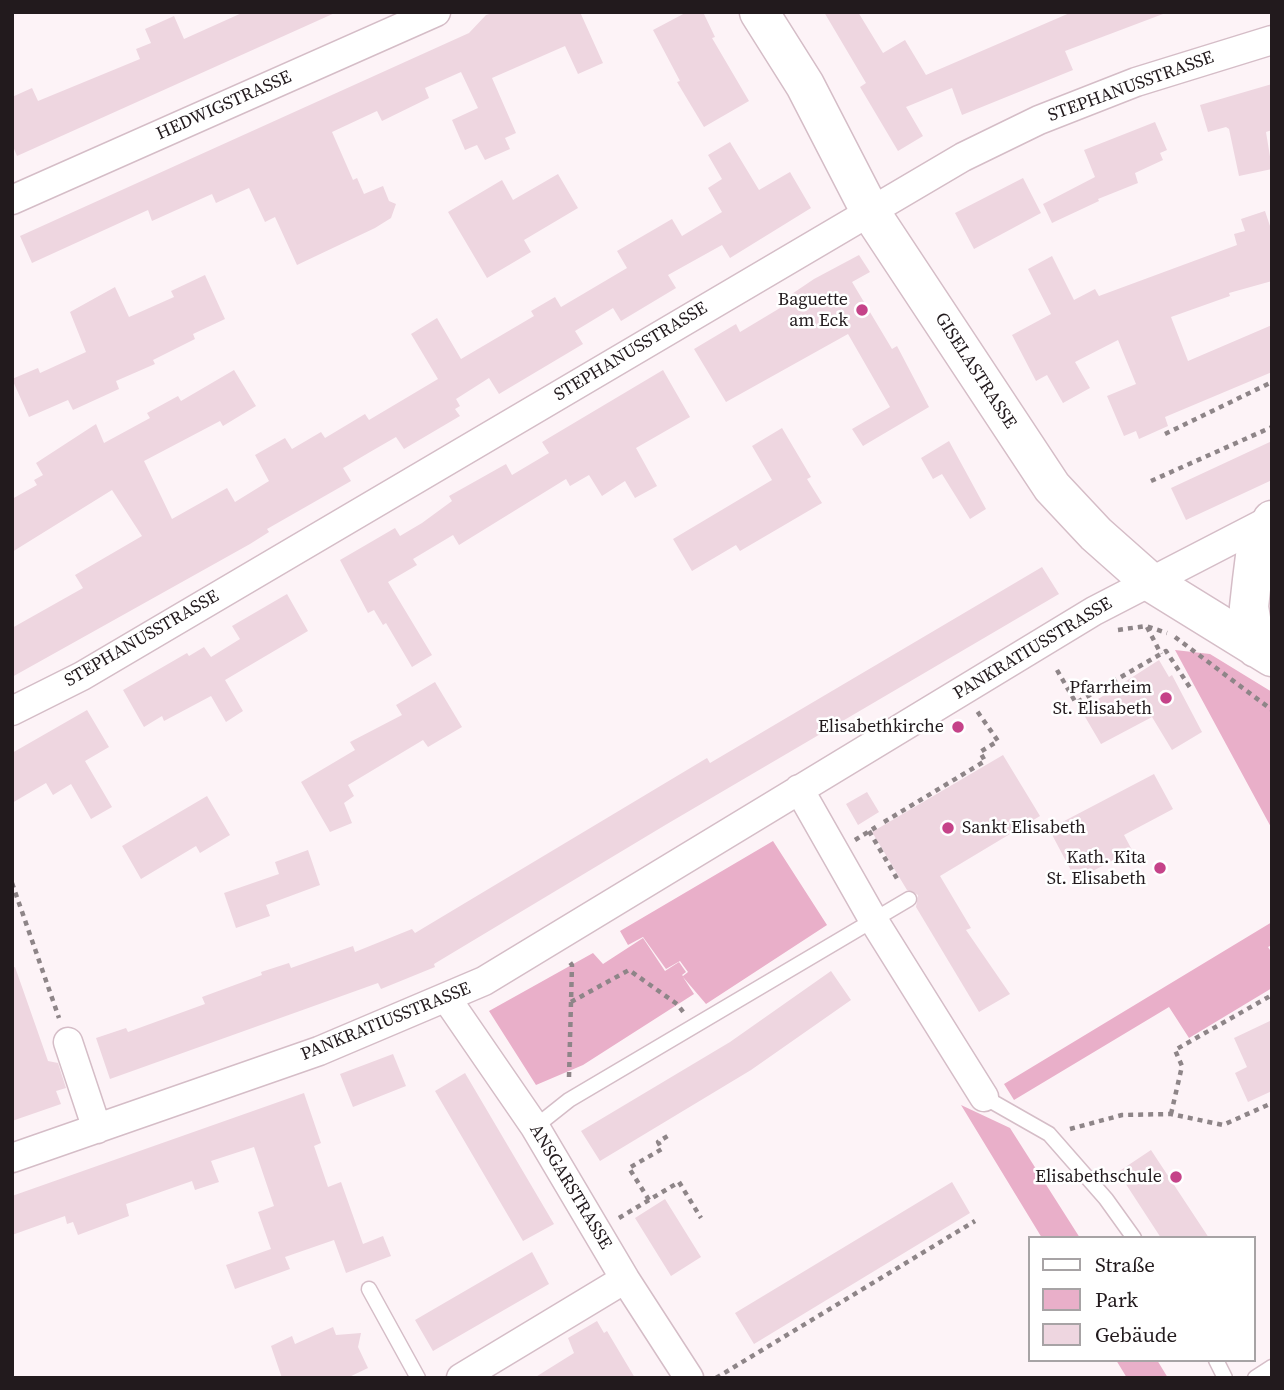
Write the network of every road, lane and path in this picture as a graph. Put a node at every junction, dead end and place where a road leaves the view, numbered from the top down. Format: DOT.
graph roads {
  1 [pos="436,12"];
  2 [pos="758,12"];
  3 [pos="1272,40"];
  4 [pos="12,200"];
  5 [pos="871,213"];
  6 [pos="1272,382"];
  7 [pos="1272,427"];
  8 [pos="1165,434"];
  9 [pos="1151,481"];
  10 [pos="1272,520"];
  11 [pos="1149,581"];
  12 [pos="1094,611"];
  13 [pos="1146,626"];
  14 [pos="1264,652"];
  15 [pos="1161,654"];
  16 [pos="1056,670"];
  17 [pos="1191,689"];
  18 [pos="958,694"];
  19 [pos="1272,710"];
  20 [pos="12,712"];
  21 [pos="799,789"];
  22 [pos="884,822"];
  23 [pos="872,829"];
  24 [pos="892,869"];
  25 [pos="886,873"];
  26 [pos="12,883"];
  27 [pos="909,899"];
  28 [pos="874,921"];
  29 [pos="572,964"];
  30 [pos="1272,995"];
  31 [pos="447,999"];
  32 [pos="571,1002"];
  33 [pos="677,1004"];
  34 [pos="68,1042"];
  35 [pos="568,1073"];
  36 [pos="984,1097"];
  37 [pos="1272,1103"];
  38 [pos="1171,1115"];
  39 [pos="535,1127"];
  40 [pos="97,1129"];
  41 [pos="671,1134"];
  42 [pos="1049,1134"];
  43 [pos="12,1158"];
  44 [pos="649,1200"];
  45 [pos="631,1210"];
  46 [pos="701,1218"];
  47 [pos="975,1220"];
  48 [pos="1133,1236"];
  49 [pos="625,1279"];
  50 [pos="369,1289"];
  51 [pos="1217,1362"];
  52 [pos="1272,1367"];
  53 [pos="418,1378"];
  54 [pos="461,1378"];
  55 [pos="689,1378"];
  56 [pos="716,1378"];
  57 [pos="1225,1378"];
  58 [pos="1255,1378"];
  1 -- 4 [label="street, HEDWIGSTRASSE"];
  2 -- 5 [label="main road, GISELASTRASSE"];
  3 -- 5 [label="street, STEPHANUSSTRASSE"];
  5 -- 11 [label="main road, GISELASTRASSE"];
  5 -- 20 [label="street, STEPHANUSSTRASSE"];
  6 -- 8 [label="path"];
  7 -- 9 [label="path"];
  10 -- 11 [label="street, PANKRATIUSSTRASSE"];
  10 -- 14 [label="main road"];
  11 -- 12 [label="street, PANKRATIUSSTRASSE"];
  11 -- 14 [label="main road, GISELASTRASSE"];
  12 -- 13 [label="path"];
  12 -- 18 [label="street, PANKRATIUSSTRASSE"];
  13 -- 15 [label="path"];
  13 -- 19 [label="path"];
  15 -- 16 [label="path"];
  15 -- 17 [label="path"];
  18 -- 21 [label="street, PANKRATIUSSTRASSE"];
  18 -- 22 [label="path"];
  21 -- 28 [label="street"];
  21 -- 31 [label="street, PANKRATIUSSTRASSE"];
  23 -- 24 [label="path"];
  24 -- 25 [label="path"];
  24 -- 27 [label="path"];
  26 -- 34 [label="path"];
  27 -- 28 [label="lane"];
  28 -- 36 [label="street"];
  28 -- 39 [label="lane"];
  29 -- 32 [label="path"];
  30 -- 38 [label="path"];
  31 -- 39 [label="street, ANSGARSTRASSE"];
  31 -- 40 [label="street, PANKRATIUSSTRASSE"];
  32 -- 33 [label="path"];
  32 -- 35 [label="path"];
  34 -- 40 [label="street"];
  36 -- 42 [label="lane"];
  37 -- 38 [label="path"];
  38 -- 42 [label="path"];
  39 -- 49 [label="street, ANSGARSTRASSE"];
  40 -- 43 [label="street, PANKRATIUSSTRASSE"];
  41 -- 44 [label="path"];
  42 -- 48 [label="lane"];
  44 -- 45 [label="path"];
  44 -- 46 [label="path"];
  47 -- 56 [label="path"];
  49 -- 54 [label="street"];
  49 -- 55 [label="street, ANSGARSTRASSE"];
  50 -- 53 [label="lane"];
  51 -- 57 [label="lane"];
  52 -- 58 [label="lane"];
}
